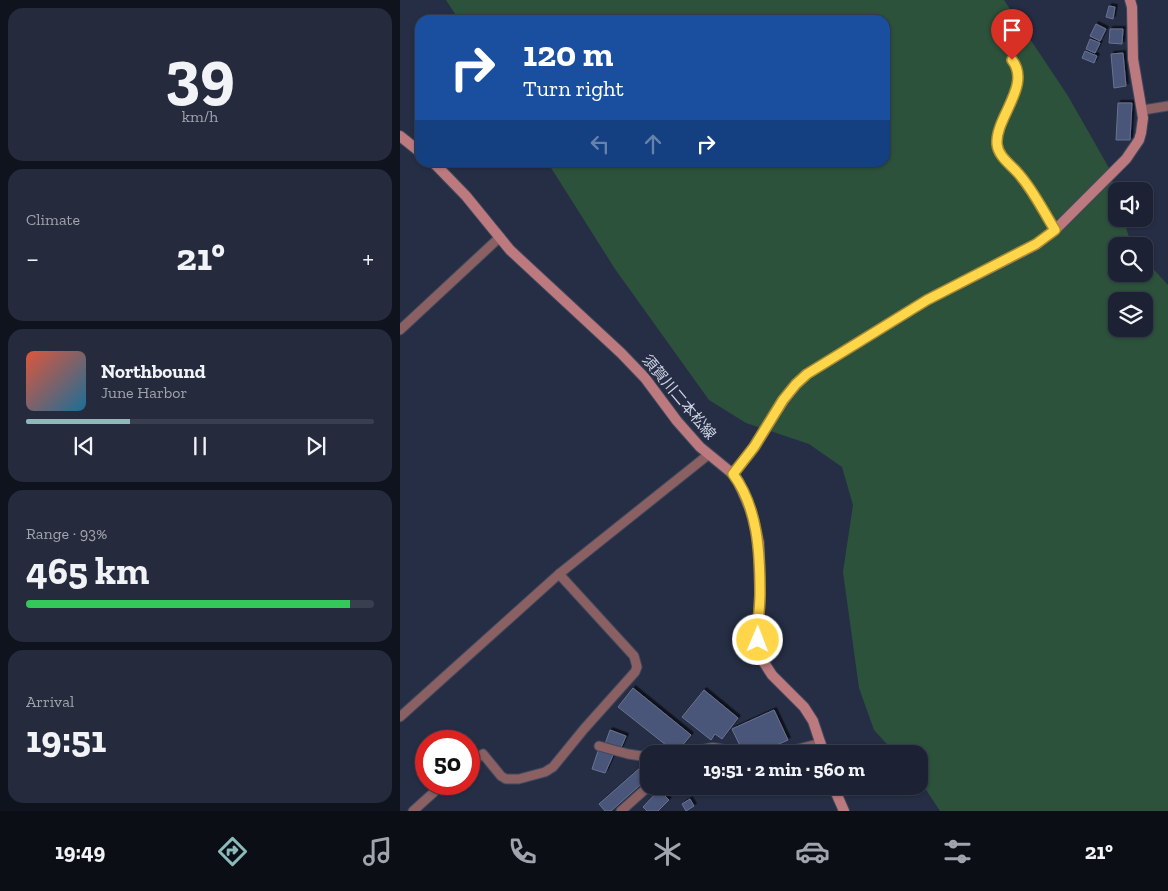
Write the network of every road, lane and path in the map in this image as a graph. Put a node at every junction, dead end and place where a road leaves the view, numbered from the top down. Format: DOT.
graph roads {
  1 [pos="1130,0"];
  2 [pos="1012,60"];
  3 [pos="1168,106"];
  4 [pos="1143,110"];
  5 [pos="400,136"];
  6 [pos="415,148"];
  7 [pos="437,167"];
  8 [pos="1055,230"];
  9 [pos="500,237"];
  10 [pos="400,330"];
  11 [pos="708,455"];
  12 [pos="733,474"];
  13 [pos="559,574"];
  14 [pos="400,717"];
  15 [pos="820,743"];
  16 [pos="813,745"];
  17 [pos="599,746"];
  18 [pos="640,755"];
  19 [pos="480,756"];
  20 [pos="640,794"];
  21 [pos="431,795"];
  22 [pos="837,795"];
  23 [pos="413,811"];
  24 [pos="621,811"];
  25 [pos="844,811"];
  1 -- 4 [label="main road"];
  2 -- 8 [label="street"];
  3 -- 4 [label="street"];
  4 -- 8 [label="main road"];
  5 -- 6 [label="main road"];
  7 -- 9 [label="main road, 須賀川二本松線"];
  8 -- 12 [label="main road"];
  9 -- 10 [label="street"];
  9 -- 11 [label="main road, 須賀川二本松線"];
  11 -- 12 [label="main road, 須賀川二本松線"];
  11 -- 13 [label="street"];
  12 -- 15 [label="main road, 須賀川二本松線"];
  13 -- 14 [label="street"];
  13 -- 19 [label="street"];
  15 -- 16 [label="street"];
  17 -- 18 [label="street"];
  20 -- 24 [label="street"];
  21 -- 23 [label="street"];
  22 -- 25 [label="main road"];
}
